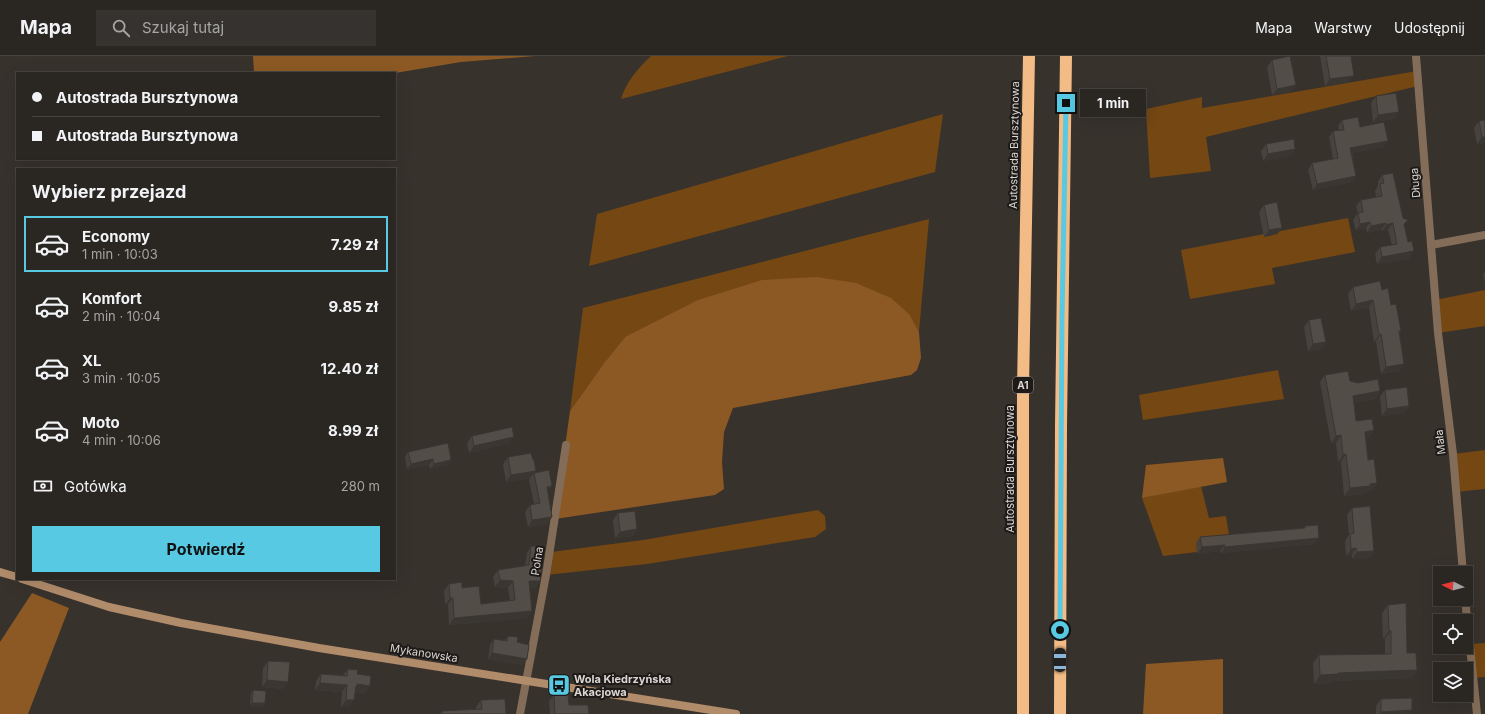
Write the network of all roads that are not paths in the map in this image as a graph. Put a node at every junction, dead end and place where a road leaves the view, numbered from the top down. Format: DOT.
graph roads {
  1 [pos="1029,56"];
  2 [pos="1066,56"];
  3 [pos="1416,56"];
  4 [pos="1485,235"];
  5 [pos="1430,245"];
  6 [pos="1436,308"];
  7 [pos="566,445"];
  8 [pos="1462,566"];
  9 [pos="0,572"];
  10 [pos="16,577"];
  11 [pos="25,580"];
  12 [pos="1466,606"];
  13 [pos="527,680"];
  14 [pos="520,714"];
  15 [pos="736,714"];
  16 [pos="1023,714"];
  17 [pos="1060,714"];
  18 [pos="1477,714"];
  1 -- 16 [label="highway, Autostrada Bursztynowa / A1"];
  2 -- 17 [label="highway"];
  3 -- 5 [label="street, Długa"];
  4 -- 5 [label="street"];
  5 -- 6 [label="street, Długa"];
  6 -- 8 [label="street, Mała"];
  7 -- 13 [label="street, Polna"];
  9 -- 10 [label="main road"];
  11 -- 13 [label="main road, Mykanowska"];
  12 -- 18 [label="street"];
  13 -- 14 [label="street, Polna"];
  13 -- 15 [label="main road, Mykanowska"];
}
